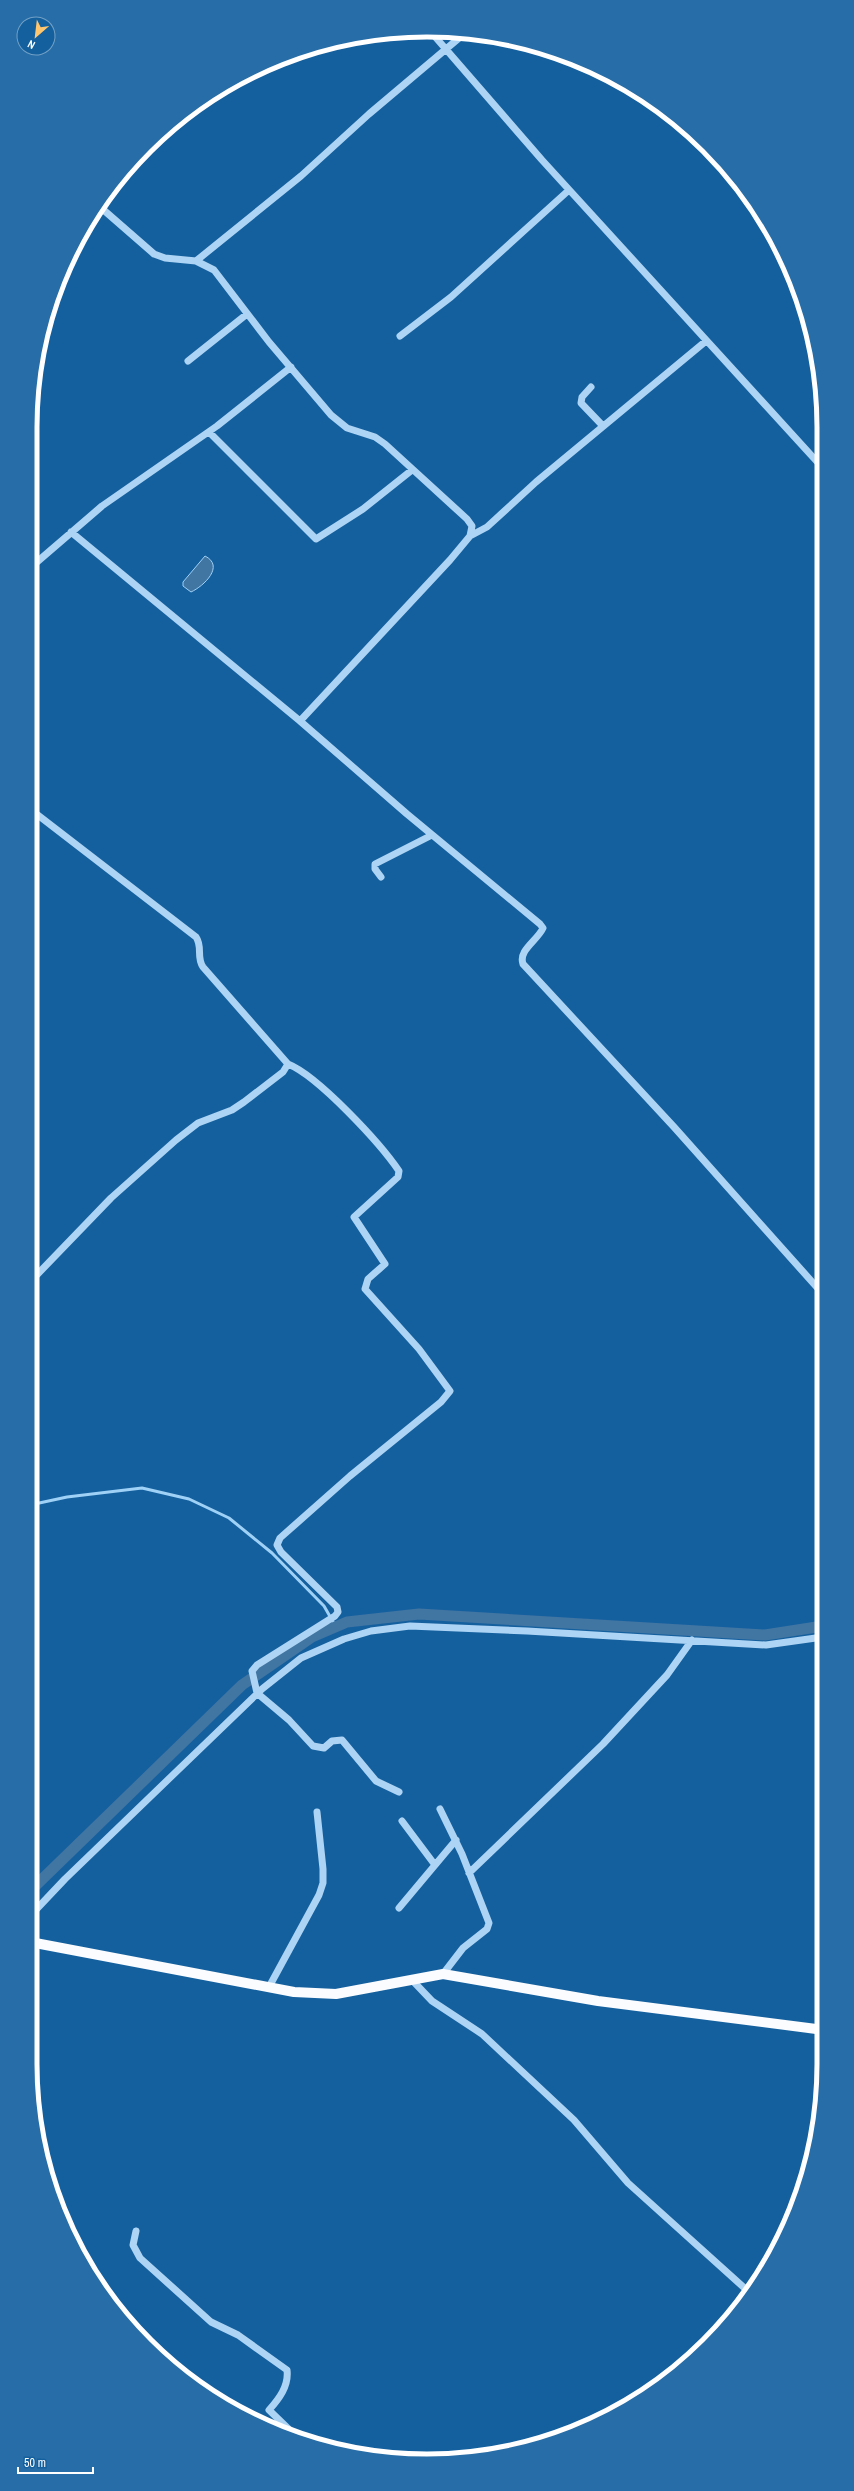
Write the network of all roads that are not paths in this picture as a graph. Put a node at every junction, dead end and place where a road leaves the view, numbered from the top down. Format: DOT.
graph roads {
  1 [pos="436,37"];
  2 [pos="459,38"];
  3 [pos="446,49"];
  4 [pos="569,190"];
  5 [pos="103,210"];
  6 [pos="196,261"];
  7 [pos="247,314"];
  8 [pos="400,336"];
  9 [pos="706,341"];
  10 [pos="188,361"];
  11 [pos="291,367"];
  12 [pos="591,387"];
  13 [pos="603,426"];
  14 [pos="209,432"];
  15 [pos="817,462"];
  16 [pos="412,470"];
  17 [pos="70,532"];
  18 [pos="470,536"];
  19 [pos="37,562"];
  20 [pos="300,720"];
  21 [pos="37,814"];
  22 [pos="432,835"];
  23 [pos="381,877"];
  24 [pos="288,1064"];
  25 [pos="37,1275"];
  26 [pos="817,1287"];
  27 [pos="817,1638"];
  28 [pos="692,1640"];
  29 [pos="257,1693"];
  30 [pos="399,1792"];
  31 [pos="440,1809"];
  32 [pos="317,1812"];
  33 [pos="402,1822"];
  34 [pos="456,1840"];
  35 [pos="435,1865"];
  36 [pos="469,1873"];
  37 [pos="37,1908"];
  38 [pos="399,1908"];
  39 [pos="37,1943"];
  40 [pos="443,1974"];
  41 [pos="412,1980"];
  42 [pos="269,1987"];
  43 [pos="817,2029"];
  44 [pos="136,2231"];
  45 [pos="745,2289"];
  46 [pos="286,2427"];
  1 -- 3 [label="street"];
  2 -- 3 [label="street"];
  3 -- 4 [label="street"];
  3 -- 6 [label="street"];
  4 -- 8 [label="street"];
  4 -- 9 [label="street"];
  5 -- 6 [label="street"];
  6 -- 7 [label="street"];
  7 -- 10 [label="street"];
  7 -- 11 [label="street"];
  9 -- 13 [label="street"];
  9 -- 15 [label="street"];
  11 -- 14 [label="street"];
  11 -- 16 [label="street"];
  12 -- 13 [label="street"];
  13 -- 18 [label="street"];
  14 -- 16 [label="street"];
  14 -- 17 [label="street"];
  16 -- 18 [label="street"];
  17 -- 19 [label="street"];
  17 -- 20 [label="street"];
  18 -- 20 [label="street"];
  20 -- 22 [label="street"];
  21 -- 24 [label="street"];
  22 -- 23 [label="street"];
  22 -- 26 [label="street"];
  24 -- 25 [label="street"];
  24 -- 29 [label="street"];
  27 -- 28 [label="street"];
  28 -- 29 [label="street"];
  28 -- 36 [label="street"];
  29 -- 30 [label="street"];
  29 -- 37 [label="street"];
  31 -- 34 [label="street"];
  32 -- 42 [label="street"];
  33 -- 35 [label="street"];
  34 -- 35 [label="street"];
  34 -- 36 [label="street"];
  35 -- 38 [label="street"];
  36 -- 40 [label="street"];
  39 -- 42 [label="main road"];
  40 -- 41 [label="main road"];
  40 -- 43 [label="main road"];
  41 -- 42 [label="main road"];
  41 -- 45 [label="street"];
  44 -- 46 [label="street"];
}
